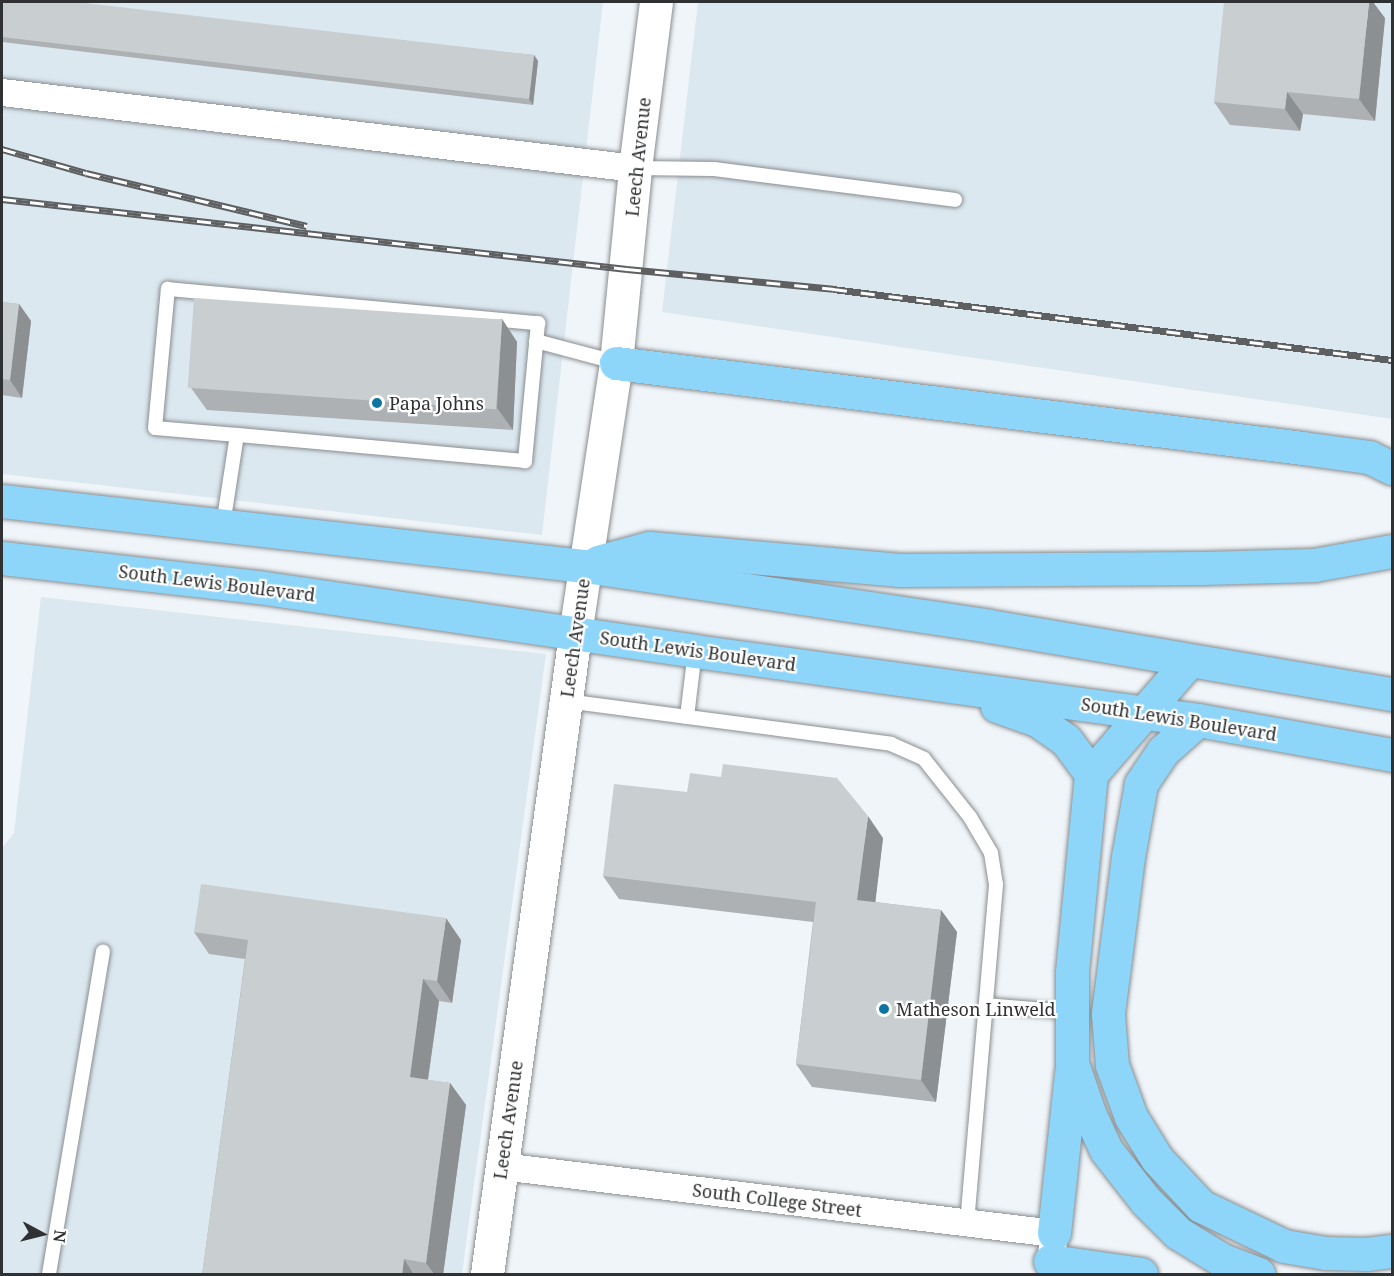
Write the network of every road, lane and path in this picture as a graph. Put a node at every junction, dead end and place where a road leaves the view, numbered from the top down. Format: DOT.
graph roads {
  1 [pos="656,2"];
  2 [pos="2,92"];
  3 [pos="635,168"];
  4 [pos="955,200"];
  5 [pos="536,341"];
  6 [pos="616,363"];
  7 [pos="237,435"];
  8 [pos="1392,468"];
  9 [pos="2,501"];
  10 [pos="223,525"];
  11 [pos="1392,551"];
  12 [pos="2,558"];
  13 [pos="585,566"];
  14 [pos="575,634"];
  15 [pos="695,651"];
  16 [pos="1189,661"];
  17 [pos="933,683"];
  18 [pos="1392,694"];
  19 [pos="566,701"];
  20 [pos="1146,712"];
  21 [pos="687,717"];
  22 [pos="1198,720"];
  23 [pos="1392,755"];
  24 [pos="1091,774"];
  25 [pos="104,951"];
  26 [pos="986,1005"];
  27 [pos="1072,1012"];
  28 [pos="1072,1063"];
  29 [pos="501,1166"];
  30 [pos="967,1223"];
  31 [pos="1392,1251"];
  32 [pos="1050,1256"];
  33 [pos="49,1275"];
  34 [pos="487,1275"];
  35 [pos="1141,1275"];
  36 [pos="1258,1275"];
  1 -- 3 [label="street, Leech Avenue"];
  2 -- 3 [label="street"];
  3 -- 4 [label="lane"];
  3 -- 6 [label="street, Leech Avenue"];
  5 -- 6 [label="lane"];
  5 -- 7 [label="lane"];
  5 -- 7 [label="lane"];
  6 -- 8 [label="main road"];
  6 -- 13 [label="street, Leech Avenue"];
  7 -- 10 [label="lane"];
  9 -- 10 [label="main road"];
  10 -- 13 [label="main road"];
  11 -- 13 [label="main road"];
  12 -- 14 [label="main road, South Lewis Boulevard"];
  13 -- 14 [label="street, Leech Avenue"];
  13 -- 16 [label="main road"];
  14 -- 15 [label="main road, South Lewis Boulevard"];
  14 -- 19 [label="street, Leech Avenue"];
  15 -- 17 [label="main road, South Lewis Boulevard"];
  15 -- 21 [label="lane"];
  16 -- 18 [label="main road"];
  16 -- 20 [label="main road"];
  17 -- 20 [label="main road, South Lewis Boulevard"];
  17 -- 24 [label="main road"];
  19 -- 21 [label="lane"];
  19 -- 29 [label="street, Leech Avenue"];
  20 -- 22 [label="main road, South Lewis Boulevard"];
  20 -- 24 [label="main road"];
  21 -- 26 [label="lane"];
  22 -- 23 [label="main road, South Lewis Boulevard"];
  22 -- 31 [label="main road"];
  24 -- 27 [label="main road"];
  25 -- 33 [label="lane"];
  26 -- 27 [label="lane"];
  26 -- 30 [label="lane"];
  27 -- 28 [label="main road"];
  28 -- 32 [label="main road"];
  28 -- 36 [label="main road"];
  29 -- 30 [label="street, South College Street"];
  29 -- 34 [label="street, Leech Avenue"];
  30 -- 32 [label="street, South College Street"];
  32 -- 35 [label="main road"];
}
